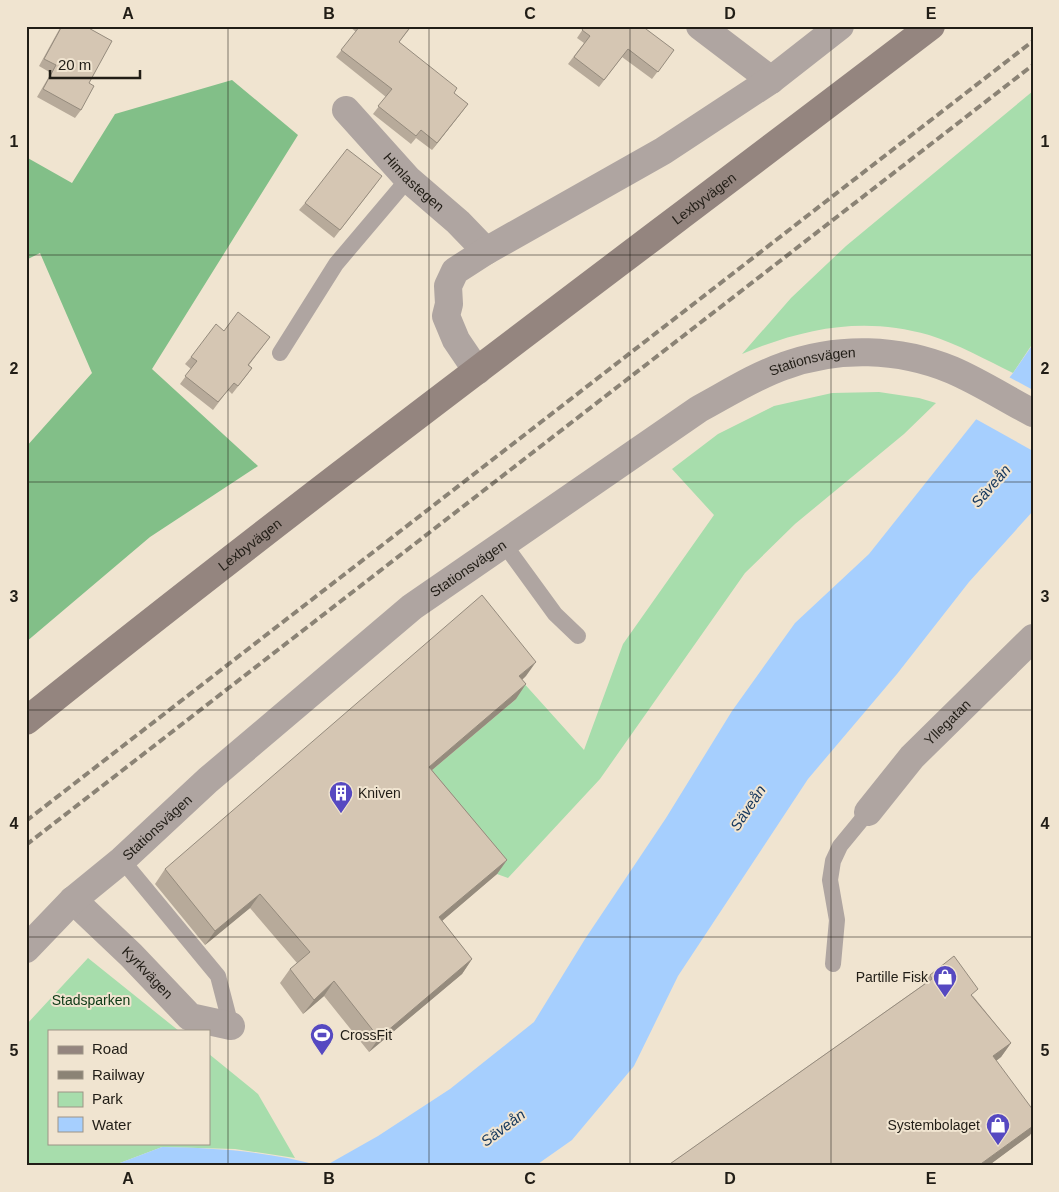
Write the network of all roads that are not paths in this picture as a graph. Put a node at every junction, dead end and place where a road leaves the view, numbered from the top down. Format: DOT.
graph roads {
  1 [pos="700,26"];
  2 [pos="840,26"];
  3 [pos="931,26"];
  4 [pos="771,80"];
  5 [pos="346,110"];
  6 [pos="408,179"];
  7 [pos="486,251"];
  8 [pos="280,353"];
  9 [pos="477,371"];
  10 [pos="1033,413"];
  11 [pos="504,544"];
  12 [pos="578,636"];
  13 [pos="1033,638"];
  14 [pos="26,721"];
  15 [pos="868,812"];
  16 [pos="122,860"];
  17 [pos="73,900"];
  18 [pos="26,949"];
  19 [pos="833,964"];
  20 [pos="231,1026"];
  1 -- 4 [label="street"];
  2 -- 4 [label="street"];
  3 -- 9 [label="street, Lexbyvägen"];
  4 -- 7 [label="street"];
  5 -- 6 [label="street, Himlastegen"];
  6 -- 7 [label="street, Himlastegen"];
  6 -- 8 [label="lane"];
  7 -- 9 [label="street"];
  9 -- 14 [label="street, Lexbyvägen"];
  10 -- 11 [label="street, Stationsvägen"];
  11 -- 12 [label="lane"];
  11 -- 16 [label="street, Stationsvägen"];
  13 -- 15 [label="street, Yllegatan"];
  15 -- 19 [label="lane"];
  16 -- 17 [label="street, Stationsvägen"];
  16 -- 20 [label="lane"];
  17 -- 18 [label="street, Stationsvägen"];
  17 -- 20 [label="street, Kyrkvägen"];
}
